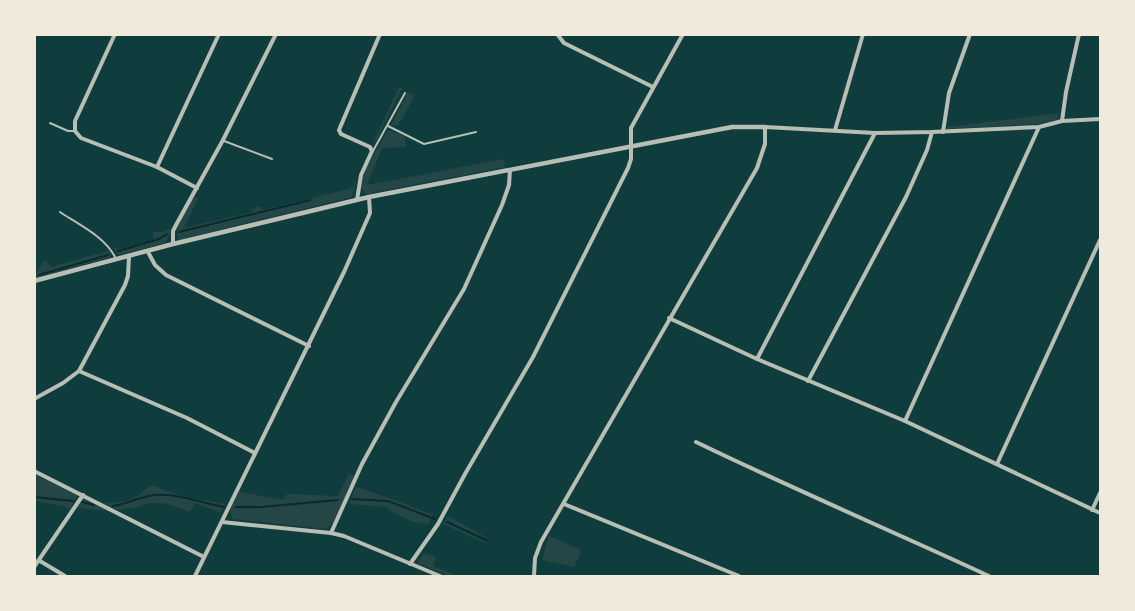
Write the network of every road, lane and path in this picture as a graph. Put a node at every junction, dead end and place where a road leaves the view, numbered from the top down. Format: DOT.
graph roads {
  1 [pos="115,34"];
  2 [pos="219,34"];
  3 [pos="276,34"];
  4 [pos="380,34"];
  5 [pos="556,34"];
  6 [pos="683,34"];
  7 [pos="863,34"];
  8 [pos="970,34"];
  9 [pos="1079,34"];
  10 [pos="653,87"];
  11 [pos="405,93"];
  12 [pos="1101,119"];
  13 [pos="1062,121"];
  14 [pos="50,123"];
  15 [pos="388,126"];
  16 [pos="765,127"];
  17 [pos="1039,127"];
  18 [pos="836,130"];
  19 [pos="75,131"];
  20 [pos="476,132"];
  21 [pos="875,132"];
  22 [pos="932,132"];
  23 [pos="943,132"];
  24 [pos="223,140"];
  25 [pos="631,146"];
  26 [pos="372,151"];
  27 [pos="272,159"];
  28 [pos="157,167"];
  29 [pos="510,169"];
  30 [pos="197,188"];
  31 [pos="369,197"];
  32 [pos="357,200"];
  33 [pos="60,212"];
  34 [pos="1101,240"];
  35 [pos="173,244"];
  36 [pos="148,252"];
  37 [pos="129,256"];
  38 [pos="116,259"];
  39 [pos="34,281"];
  40 [pos="669,318"];
  41 [pos="309,346"];
  42 [pos="757,359"];
  43 [pos="79,370"];
  44 [pos="808,381"];
  45 [pos="34,399"];
  46 [pos="906,421"];
  47 [pos="696,441"];
  48 [pos="255,453"];
  49 [pos="997,464"];
  50 [pos="34,471"];
  51 [pos="1101,492"];
  52 [pos="83,495"];
  53 [pos="564,504"];
  54 [pos="1092,510"];
  55 [pos="1101,513"];
  56 [pos="222,522"];
  57 [pos="331,533"];
  58 [pos="204,557"];
  59 [pos="40,561"];
  60 [pos="410,564"];
  61 [pos="34,567"];
  62 [pos="65,576"];
  63 [pos="195,576"];
  64 [pos="440,576"];
  65 [pos="534,576"];
  66 [pos="739,576"];
  67 [pos="989,576"];
  1 -- 19 [label="street"];
  2 -- 28 [label="street"];
  3 -- 24 [label="street"];
  4 -- 26 [label="street"];
  5 -- 10 [label="street"];
  6 -- 10 [label="street"];
  7 -- 18 [label="street"];
  8 -- 23 [label="street"];
  9 -- 13 [label="street"];
  10 -- 25 [label="street"];
  11 -- 15 [label="lane"];
  12 -- 13 [label="street"];
  13 -- 17 [label="street"];
  14 -- 19 [label="lane"];
  15 -- 20 [label="lane"];
  15 -- 26 [label="lane"];
  16 -- 18 [label="street"];
  16 -- 25 [label="street"];
  16 -- 40 [label="street"];
  17 -- 23 [label="street"];
  17 -- 46 [label="street"];
  18 -- 21 [label="street"];
  19 -- 28 [label="street"];
  21 -- 22 [label="street"];
  21 -- 42 [label="street"];
  22 -- 23 [label="street"];
  22 -- 44 [label="street"];
  24 -- 27 [label="lane"];
  24 -- 30 [label="street"];
  25 -- 29 [label="street"];
  25 -- 60 [label="street"];
  26 -- 32 [label="street"];
  28 -- 30 [label="street"];
  29 -- 31 [label="street"];
  29 -- 57 [label="street"];
  30 -- 35 [label="street"];
  31 -- 32 [label="street"];
  31 -- 41 [label="street"];
  32 -- 35 [label="street"];
  33 -- 38 [label="lane"];
  34 -- 49 [label="street"];
  35 -- 36 [label="street"];
  36 -- 37 [label="street"];
  36 -- 41 [label="street"];
  37 -- 38 [label="street"];
  37 -- 43 [label="street"];
  38 -- 39 [label="street"];
  40 -- 42 [label="street"];
  40 -- 53 [label="street"];
  41 -- 48 [label="street"];
  42 -- 44 [label="street"];
  43 -- 45 [label="street"];
  43 -- 48 [label="street"];
  44 -- 46 [label="street"];
  46 -- 49 [label="street"];
  47 -- 67 [label="street"];
  48 -- 56 [label="street"];
  49 -- 54 [label="street"];
  50 -- 52 [label="street"];
  51 -- 54 [label="street"];
  52 -- 58 [label="street"];
  52 -- 59 [label="street"];
  53 -- 65 [label="street"];
  53 -- 66 [label="street"];
  54 -- 55 [label="street"];
  56 -- 57 [label="street"];
  56 -- 58 [label="street"];
  57 -- 60 [label="street"];
  58 -- 63 [label="street"];
  59 -- 61 [label="street"];
  59 -- 62 [label="street"];
  60 -- 64 [label="street"];
}
